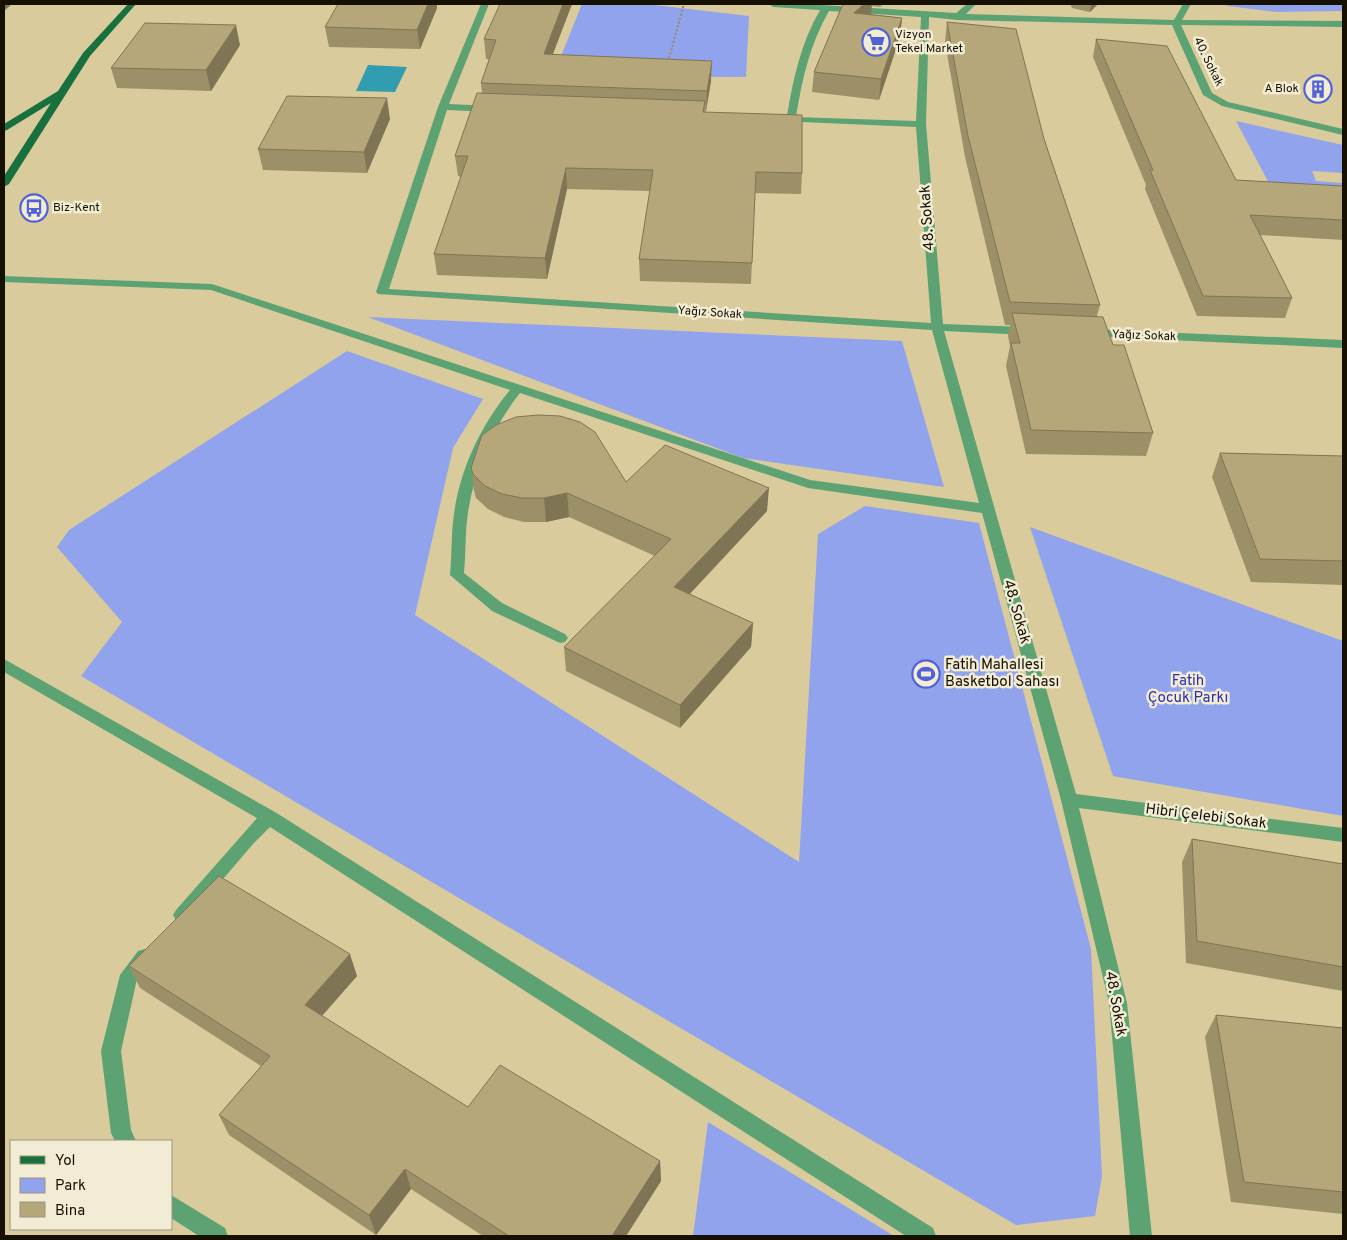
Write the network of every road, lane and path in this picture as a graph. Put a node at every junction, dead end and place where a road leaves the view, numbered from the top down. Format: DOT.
graph roads {
  1 [pos="132,4"];
  2 [pos="485,4"];
  3 [pos="684,4"];
  4 [pos="773,4"];
  5 [pos="972,4"];
  6 [pos="1187,4"];
  7 [pos="826,8"];
  8 [pos="925,15"];
  9 [pos="957,17"];
  10 [pos="1176,23"];
  11 [pos="1343,24"];
  12 [pos="668,65"];
  13 [pos="62,92"];
  14 [pos="443,107"];
  15 [pos="503,109"];
  16 [pos="772,119"];
  17 [pos="791,120"];
  18 [pos="921,124"];
  19 [pos="4,128"];
  20 [pos="1343,132"];
  21 [pos="4,184"];
  22 [pos="4,279"];
  23 [pos="937,327"];
  24 [pos="1043,332"];
  25 [pos="1072,333"];
  26 [pos="1343,344"];
  27 [pos="518,388"];
  28 [pos="988,509"];
  29 [pos="560,638"];
  30 [pos="4,665"];
  31 [pos="1069,800"];
  32 [pos="268,817"];
  33 [pos="1343,835"];
  34 [pos="172,926"];
  35 [pos="160,940"];
  36 [pos="125,1140"];
  37 [pos="172,1206"];
  38 [pos="217,1236"];
  39 [pos="926,1236"];
  40 [pos="1141,1236"];
  1 -- 13 [label="main road"];
  2 -- 14 [label="street, Yağız Sokak"];
  3 -- 12 [label="path"];
  4 -- 7 [label="street"];
  5 -- 9 [label="street"];
  6 -- 10 [label="street"];
  7 -- 8 [label="street"];
  7 -- 17 [label="street"];
  8 -- 9 [label="street"];
  8 -- 18 [label="street, 48. Sokak"];
  9 -- 10 [label="street"];
  10 -- 11 [label="street"];
  10 -- 20 [label="street, 40. Sokak"];
  13 -- 19 [label="main road"];
  13 -- 21 [label="main road"];
  14 -- 15 [label="street"];
  14 -- 23 [label="street, Yağız Sokak"];
  16 -- 17 [label="street"];
  17 -- 18 [label="street"];
  18 -- 23 [label="street, 48. Sokak"];
  22 -- 27 [label="street"];
  23 -- 24 [label="street, Yağız Sokak"];
  23 -- 28 [label="street, 48. Sokak"];
  25 -- 26 [label="street, Yağız Sokak"];
  27 -- 28 [label="street"];
  27 -- 29 [label="street"];
  28 -- 31 [label="street, 48. Sokak"];
  30 -- 32 [label="street"];
  31 -- 33 [label="street, Hibri Çelebi Sokak"];
  31 -- 40 [label="street, 48. Sokak"];
  32 -- 34 [label="street"];
  32 -- 39 [label="street"];
  35 -- 36 [label="street"];
  37 -- 38 [label="street"];
}
